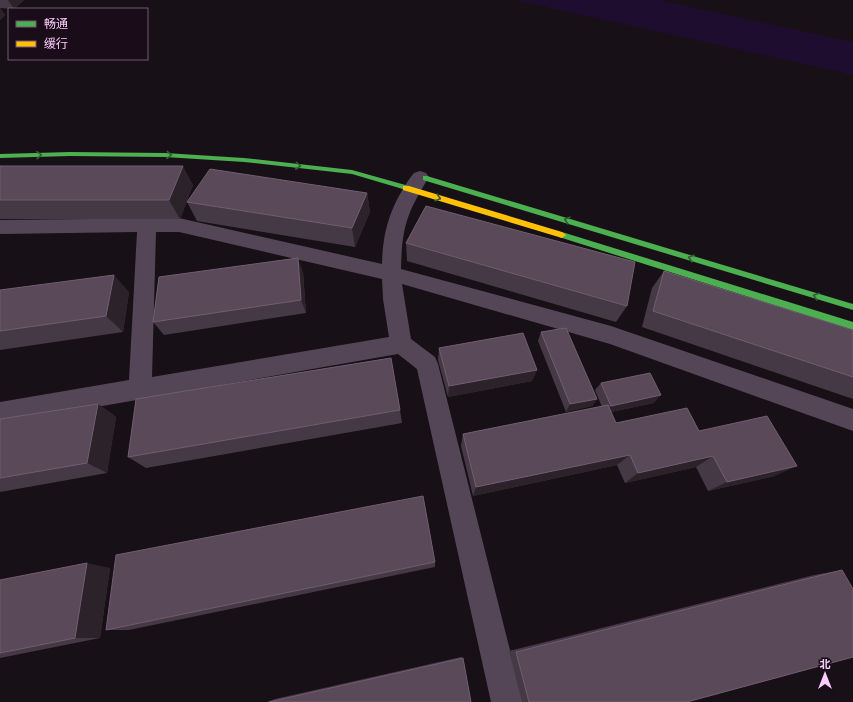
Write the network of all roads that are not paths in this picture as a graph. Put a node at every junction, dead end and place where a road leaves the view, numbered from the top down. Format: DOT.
graph roads {
  1 [pos="0,156"];
  2 [pos="414,180"];
  3 [pos="147,225"];
  4 [pos="0,227"];
  5 [pos="392,274"];
  6 [pos="853,307"];
  7 [pos="853,326"];
  8 [pos="401,344"];
  9 [pos="140,389"];
  10 [pos="0,412"];
  11 [pos="853,420"];
  12 [pos="507,702"];
  1 -- 2 [label="main road, one-way"];
  2 -- 5 [label="street"];
  6 -- 2 [label="main road, one-way"];
  2 -- 7 [label="main road, one-way"];
  3 -- 4 [label="street"];
  3 -- 5 [label="street"];
  3 -- 9 [label="street"];
  5 -- 8 [label="street"];
  5 -- 11 [label="street"];
  8 -- 9 [label="street"];
  8 -- 12 [label="street"];
  9 -- 10 [label="street"];
}
